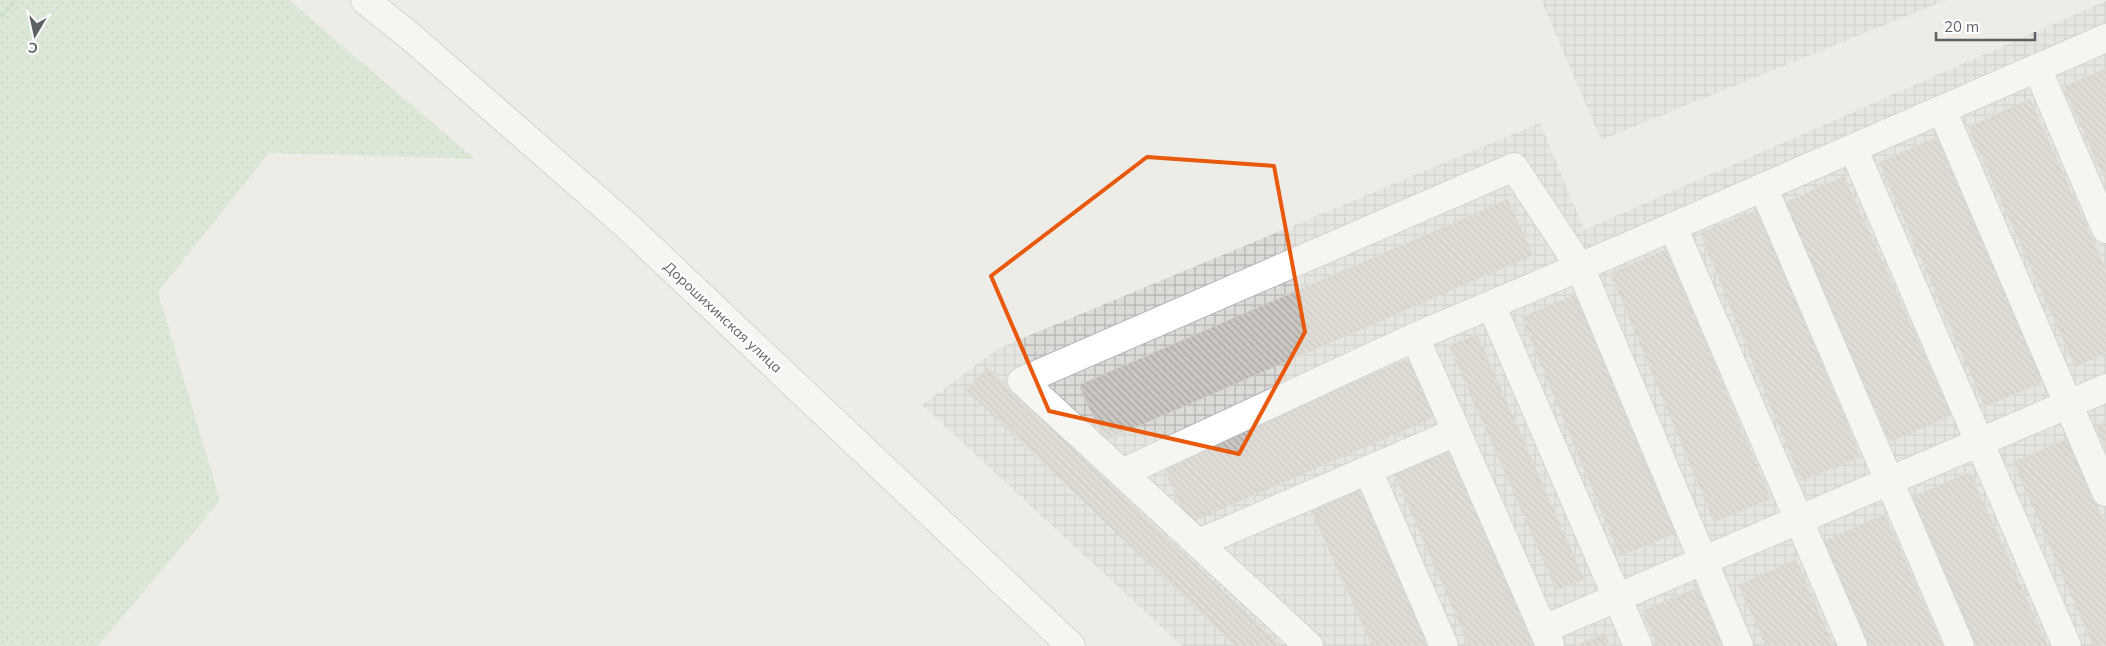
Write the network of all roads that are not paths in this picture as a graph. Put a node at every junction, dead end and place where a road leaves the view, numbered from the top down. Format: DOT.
graph roads {
  1 [pos="365,0"];
  2 [pos="2106,38"];
  3 [pos="2037,68"];
  4 [pos="1942,110"];
  5 [pos="1853,148"];
  6 [pos="1763,188"];
  7 [pos="1673,227"];
  8 [pos="2106,229"];
  9 [pos="1580,267"];
  10 [pos="1492,304"];
  11 [pos="1415,337"];
  12 [pos="2106,388"];
  13 [pos="2068,404"];
  14 [pos="1456,432"];
  15 [pos="1980,442"];
  16 [pos="1368,470"];
  17 [pos="1122,472"];
  18 [pos="1889,481"];
  19 [pos="2106,492"];
  20 [pos="1798,519"];
  21 [pos="1199,543"];
  22 [pos="1702,560"];
  23 [pos="1617,597"];
  24 [pos="1547,637"];
  25 [pos="1071,646"];
  26 [pos="1309,646"];
  27 [pos="1444,646"];
  28 [pos="1638,646"];
  29 [pos="1739,646"];
  30 [pos="1853,646"];
  31 [pos="1960,646"];
  32 [pos="2067,646"];
  1 -- 25 [label="street, Дорошихинская улица"];
  2 -- 3 [label="street"];
  3 -- 4 [label="street"];
  3 -- 8 [label="street"];
  4 -- 5 [label="street"];
  4 -- 13 [label="street"];
  5 -- 6 [label="street"];
  5 -- 15 [label="street"];
  6 -- 7 [label="street"];
  6 -- 18 [label="street"];
  7 -- 9 [label="street"];
  7 -- 20 [label="street"];
  9 -- 10 [label="street"];
  9 -- 17 [label="street"];
  9 -- 22 [label="street"];
  10 -- 11 [label="street"];
  10 -- 23 [label="street"];
  11 -- 14 [label="street"];
  11 -- 17 [label="street"];
  12 -- 13 [label="street"];
  13 -- 15 [label="street"];
  13 -- 19 [label="street"];
  14 -- 16 [label="street"];
  14 -- 24 [label="street"];
  15 -- 18 [label="street"];
  15 -- 32 [label="street"];
  16 -- 21 [label="street"];
  16 -- 27 [label="street"];
  17 -- 21 [label="street"];
  18 -- 20 [label="street"];
  18 -- 31 [label="street"];
  20 -- 22 [label="street"];
  20 -- 30 [label="street"];
  21 -- 26 [label="street"];
  22 -- 23 [label="street"];
  22 -- 29 [label="street"];
  23 -- 24 [label="street"];
  23 -- 28 [label="street"];
}
